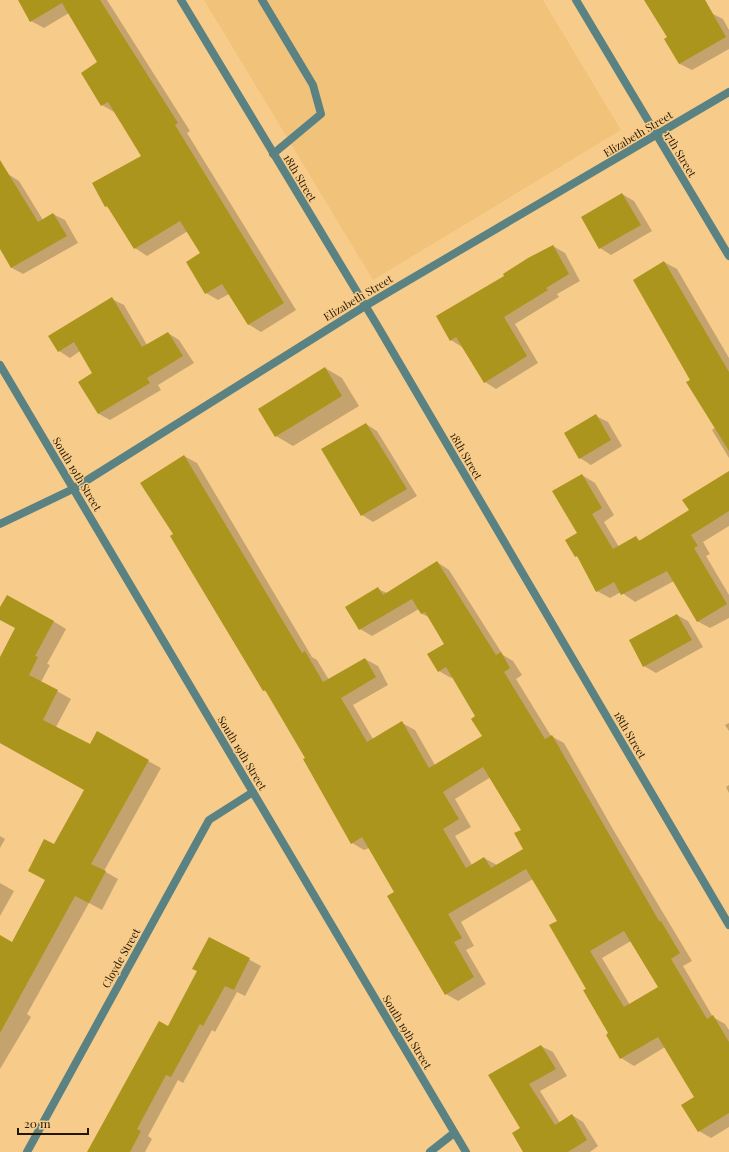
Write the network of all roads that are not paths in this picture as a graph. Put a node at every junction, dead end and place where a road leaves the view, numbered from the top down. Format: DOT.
graph roads {
  1 [pos="180,0"];
  2 [pos="262,0"];
  3 [pos="576,0"];
  4 [pos="729,92"];
  5 [pos="656,136"];
  6 [pos="273,154"];
  7 [pos="729,256"];
  8 [pos="365,306"];
  9 [pos="0,365"];
  10 [pos="73,489"];
  11 [pos="0,524"];
  12 [pos="253,792"];
  13 [pos="729,925"];
  14 [pos="454,1133"];
  15 [pos="27,1152"];
  16 [pos="430,1152"];
  17 [pos="466,1152"];
  1 -- 6 [label="street, 18th Street"];
  2 -- 6 [label="street"];
  3 -- 5 [label="street, 17th Street"];
  4 -- 5 [label="street, Elizabeth Street"];
  5 -- 7 [label="street, 17th Street"];
  5 -- 8 [label="street, Elizabeth Street"];
  6 -- 8 [label="street, 18th Street"];
  8 -- 10 [label="street, Elizabeth Street"];
  8 -- 13 [label="street, 18th Street"];
  9 -- 10 [label="street, South 19th Street"];
  10 -- 11 [label="street, Elizabeth Street"];
  10 -- 12 [label="street, South 19th Street"];
  12 -- 14 [label="street, South 19th Street"];
  12 -- 15 [label="street, Cloyde Street"];
  14 -- 16 [label="street"];
  14 -- 17 [label="street, South 19th Street"];
}
